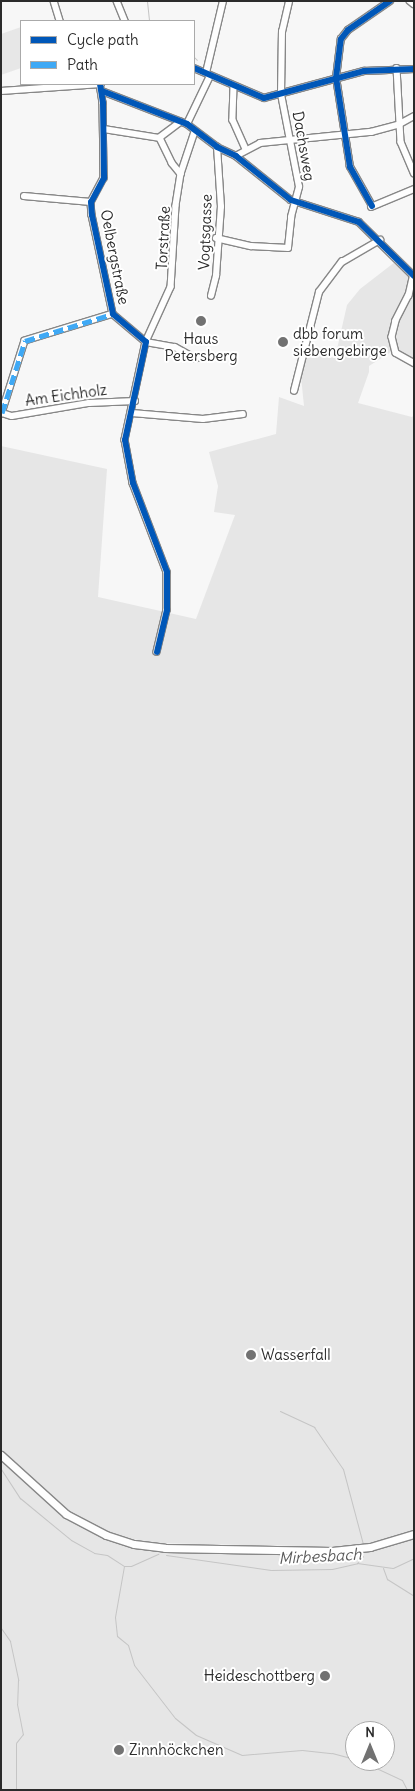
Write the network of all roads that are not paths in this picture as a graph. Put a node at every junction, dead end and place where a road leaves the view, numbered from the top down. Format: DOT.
graph roads {
  1 [pos="54,1"];
  2 [pos="116,1"];
  3 [pos="223,1"];
  4 [pos="289,1"];
  5 [pos="390,1"];
  6 [pos="410,1"];
  7 [pos="414,4"];
  8 [pos="60,20"];
  9 [pos="125,20"];
  10 [pos="195,68"];
  11 [pos="397,68"];
  12 [pos="414,69"];
  13 [pos="208,74"];
  14 [pos="336,78"];
  15 [pos="80,85"];
  16 [pos="100,85"];
  17 [pos="234,87"];
  18 [pos="1,91"];
  19 [pos="102,91"];
  20 [pos="281,94"];
  21 [pos="414,116"];
  22 [pos="184,123"];
  23 [pos="398,125"];
  24 [pos="104,130"];
  25 [pos="195,132"];
  26 [pos="344,136"];
  27 [pos="160,138"];
  28 [pos="291,140"];
  29 [pos="217,148"];
  30 [pos="246,149"];
  31 [pos="236,156"];
  32 [pos="414,173"];
  33 [pos="181,174"];
  34 [pos="414,189"];
  35 [pos="24,196"];
  36 [pos="91,202"];
  37 [pos="297,203"];
  38 [pos="216,238"];
  39 [pos="380,240"];
  40 [pos="414,275"];
  41 [pos="211,296"];
  42 [pos="113,314"];
  43 [pos="146,342"];
  44 [pos="206,356"];
  45 [pos="414,363"];
  46 [pos="294,391"];
  47 [pos="135,401"];
  48 [pos="132,412"];
  49 [pos="2,413"];
  50 [pos="243,414"];
  51 [pos="157,652"];
  52 [pos="1,1455"];
  53 [pos="414,1534"];
  1 -- 8 [label="street"];
  2 -- 9 [label="street"];
  3 -- 13 [label="street"];
  4 -- 20 [label="street, Dachsweg"];
  5 -- 14 [label="street"];
  6 -- 7 [label="street"];
  10 -- 13 [label="street"];
  11 -- 12 [label="street"];
  11 -- 14 [label="street"];
  11 -- 23 [label="street"];
  13 -- 17 [label="street"];
  13 -- 22 [label="street"];
  14 -- 20 [label="street"];
  14 -- 26 [label="street"];
  15 -- 18 [label="street"];
  16 -- 19 [label="street, Oelbergstraße"];
  17 -- 20 [label="street"];
  17 -- 30 [label="street"];
  19 -- 22 [label="street"];
  19 -- 24 [label="street, Oelbergstraße"];
  20 -- 28 [label="street, Dachsweg"];
  21 -- 23 [label="street"];
  22 -- 25 [label="street"];
  22 -- 27 [label="street"];
  23 -- 26 [label="street"];
  23 -- 32 [label="street"];
  24 -- 27 [label="street"];
  24 -- 36 [label="street, Oelbergstraße"];
  25 -- 29 [label="street"];
  25 -- 33 [label="street, Torstraße"];
  26 -- 28 [label="street"];
  26 -- 34 [label="street"];
  27 -- 33 [label="street"];
  28 -- 30 [label="street"];
  28 -- 37 [label="street, Dachsweg"];
  29 -- 31 [label="street"];
  29 -- 38 [label="street, Vogtsgasse"];
  30 -- 31 [label="street"];
  31 -- 37 [label="street"];
  33 -- 43 [label="street, Torstraße"];
  35 -- 36 [label="street"];
  36 -- 42 [label="street, Oelbergstraße"];
  37 -- 38 [label="street, Dachsweg"];
  37 -- 39 [label="street"];
  38 -- 41 [label="street, Vogtsgasse"];
  39 -- 40 [label="street"];
  39 -- 46 [label="street"];
  40 -- 45 [label="street"];
  42 -- 43 [label="street, Oelbergstraße"];
  42 -- 49 [label="street"];
  43 -- 44 [label="street"];
  43 -- 47 [label="street"];
  47 -- 48 [label="street"];
  47 -- 49 [label="street, Am Eichholz"];
  48 -- 50 [label="street"];
  48 -- 51 [label="street"];
  52 -- 53 [label="main road"];
}
